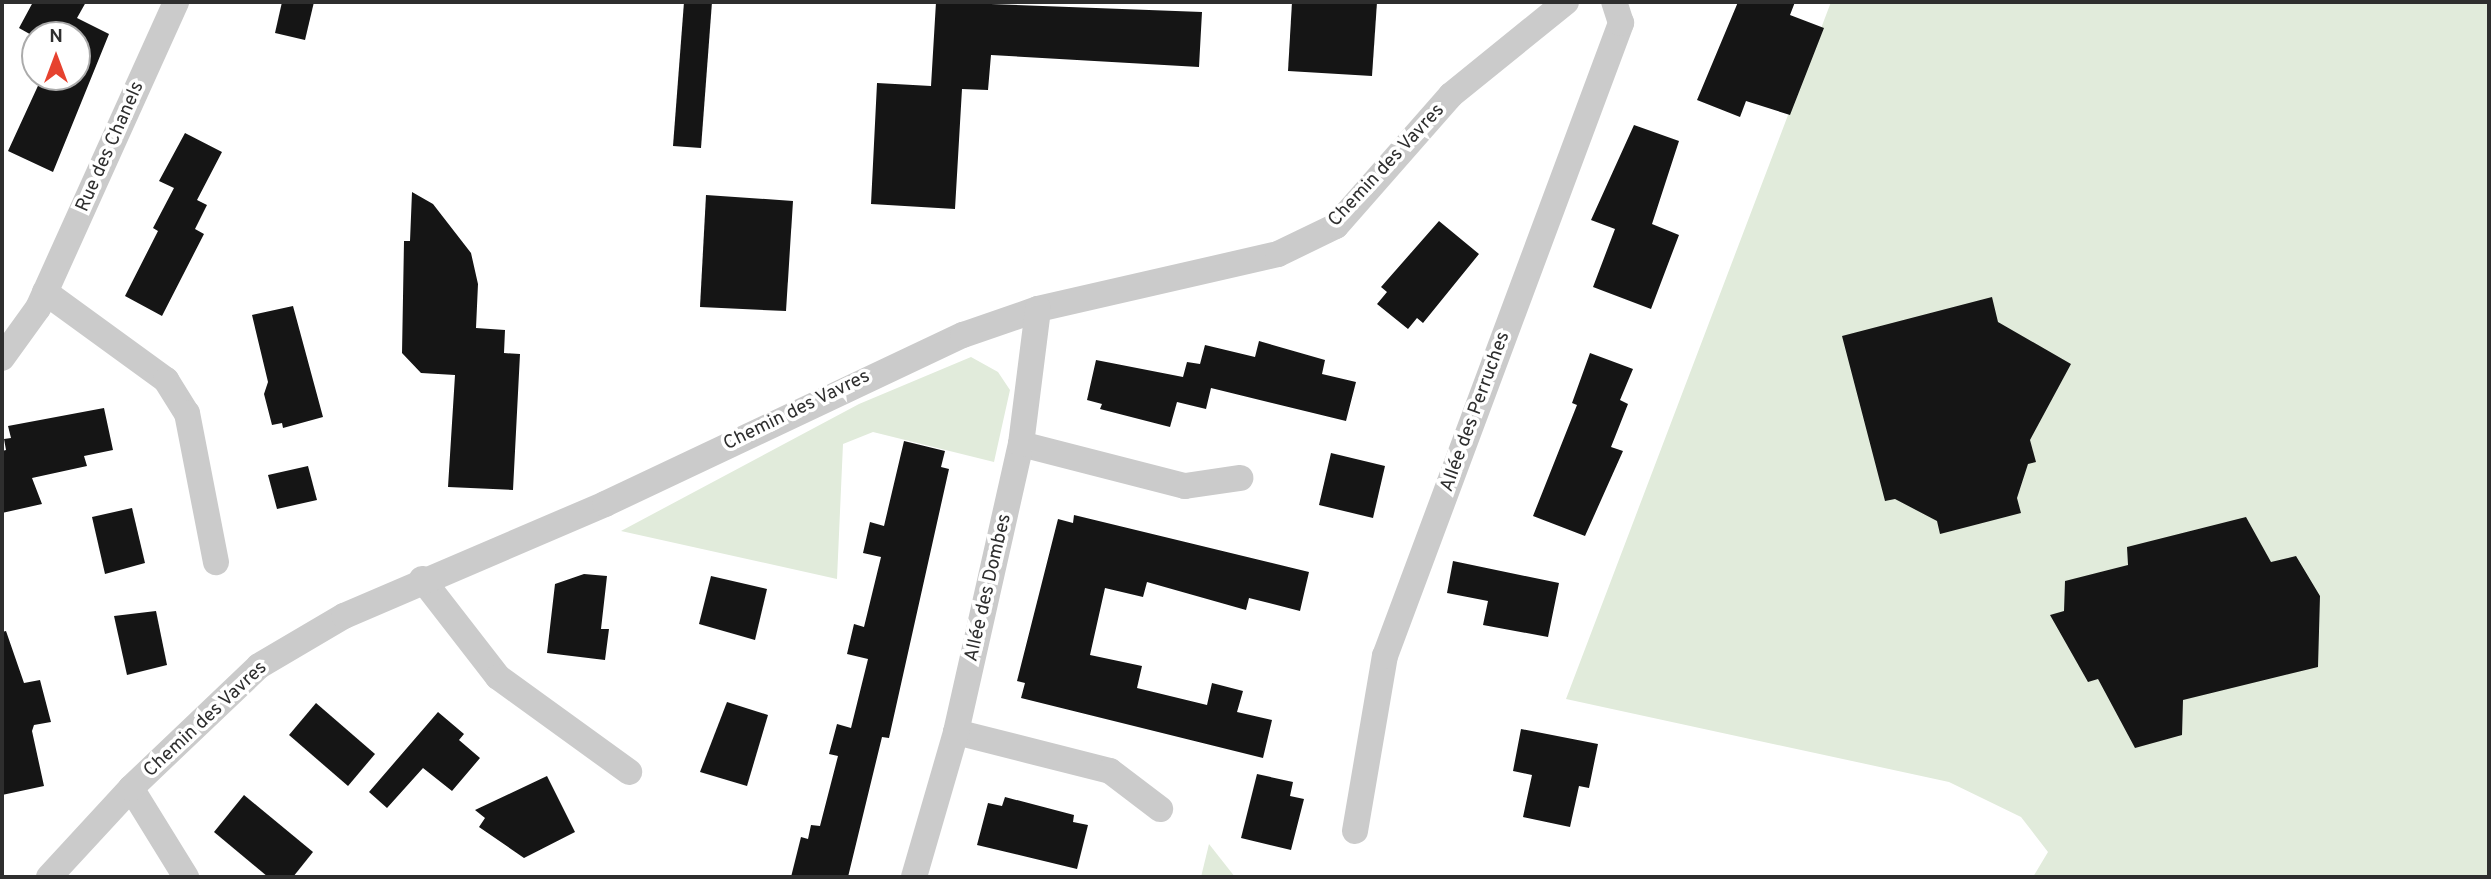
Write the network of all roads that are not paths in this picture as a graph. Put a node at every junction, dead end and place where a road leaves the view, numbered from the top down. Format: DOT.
graph roads {
  1 [pos="176,2"];
  2 [pos="1566,2"];
  3 [pos="1614,2"];
  4 [pos="45,292"];
  5 [pos="1038,309"];
  6 [pos="2,358"];
  7 [pos="1021,444"];
  8 [pos="1240,478"];
  9 [pos="216,562"];
  10 [pos="422,579"];
  11 [pos="956,732"];
  12 [pos="629,772"];
  13 [pos="131,788"];
  14 [pos="1160,809"];
  15 [pos="1355,831"];
  16 [pos="49,877"];
  17 [pos="186,877"];
  18 [pos="914,877"];
  1 -- 4 [label="street, Rue des Chanels"];
  2 -- 5 [label="street, Chemin des Vavres"];
  3 -- 15 [label="street, Allée des Perruches"];
  4 -- 6 [label="street, Rue des Chanels"];
  4 -- 9 [label="street"];
  5 -- 7 [label="street, Allée des Dombes"];
  5 -- 10 [label="street, Chemin des Vavres"];
  7 -- 8 [label="street"];
  7 -- 11 [label="street, Allée des Dombes"];
  10 -- 12 [label="street"];
  10 -- 13 [label="street, Chemin des Vavres"];
  11 -- 14 [label="street"];
  11 -- 18 [label="street, Allée des Dombes"];
  13 -- 16 [label="street, Chemin des Vavres"];
  13 -- 17 [label="street"];
}
